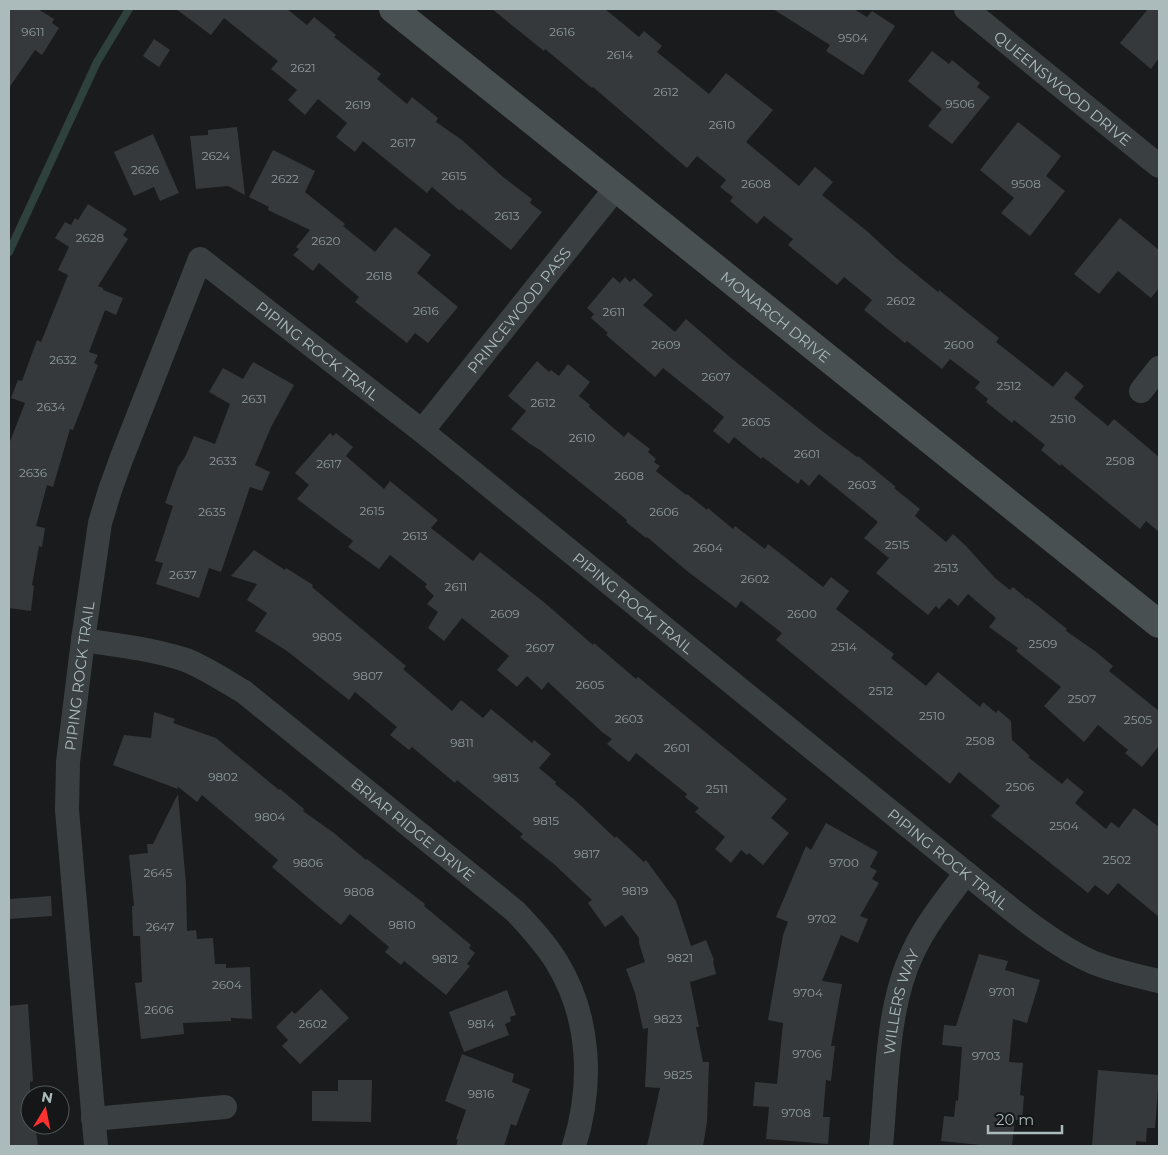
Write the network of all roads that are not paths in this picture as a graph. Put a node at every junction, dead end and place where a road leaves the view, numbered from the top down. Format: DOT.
graph roads {
  1 [pos="393,9"];
  2 [pos="966,9"];
  3 [pos="1159,166"];
  4 [pos="616,188"];
  5 [pos="1159,368"];
  6 [pos="1141,391"];
  7 [pos="422,431"];
  8 [pos="1159,624"];
  9 [pos="83,640"];
  10 [pos="966,873"];
  11 [pos="1159,981"];
  12 [pos="225,1107"];
  13 [pos="93,1119"];
  14 [pos="96,1146"];
  15 [pos="574,1146"];
  16 [pos="882,1146"];
  1 -- 4 [label="street, MONARCH DRIVE"];
  2 -- 3 [label="street, QUEENSWOOD DRIVE"];
  4 -- 7 [label="street, PRINCEWOOD PASS"];
  4 -- 8 [label="street, MONARCH DRIVE"];
  5 -- 6 [label="street"];
  7 -- 9 [label="street, PIPING ROCK TRAIL"];
  7 -- 10 [label="street, PIPING ROCK TRAIL"];
  9 -- 13 [label="street, PIPING ROCK TRAIL"];
  9 -- 15 [label="street, BRIAR RIDGE DRIVE"];
  10 -- 11 [label="street, PIPING ROCK TRAIL"];
  10 -- 16 [label="street, WILLERS WAY"];
  12 -- 13 [label="street"];
  13 -- 14 [label="street, PIPING ROCK TRAIL"];
}
